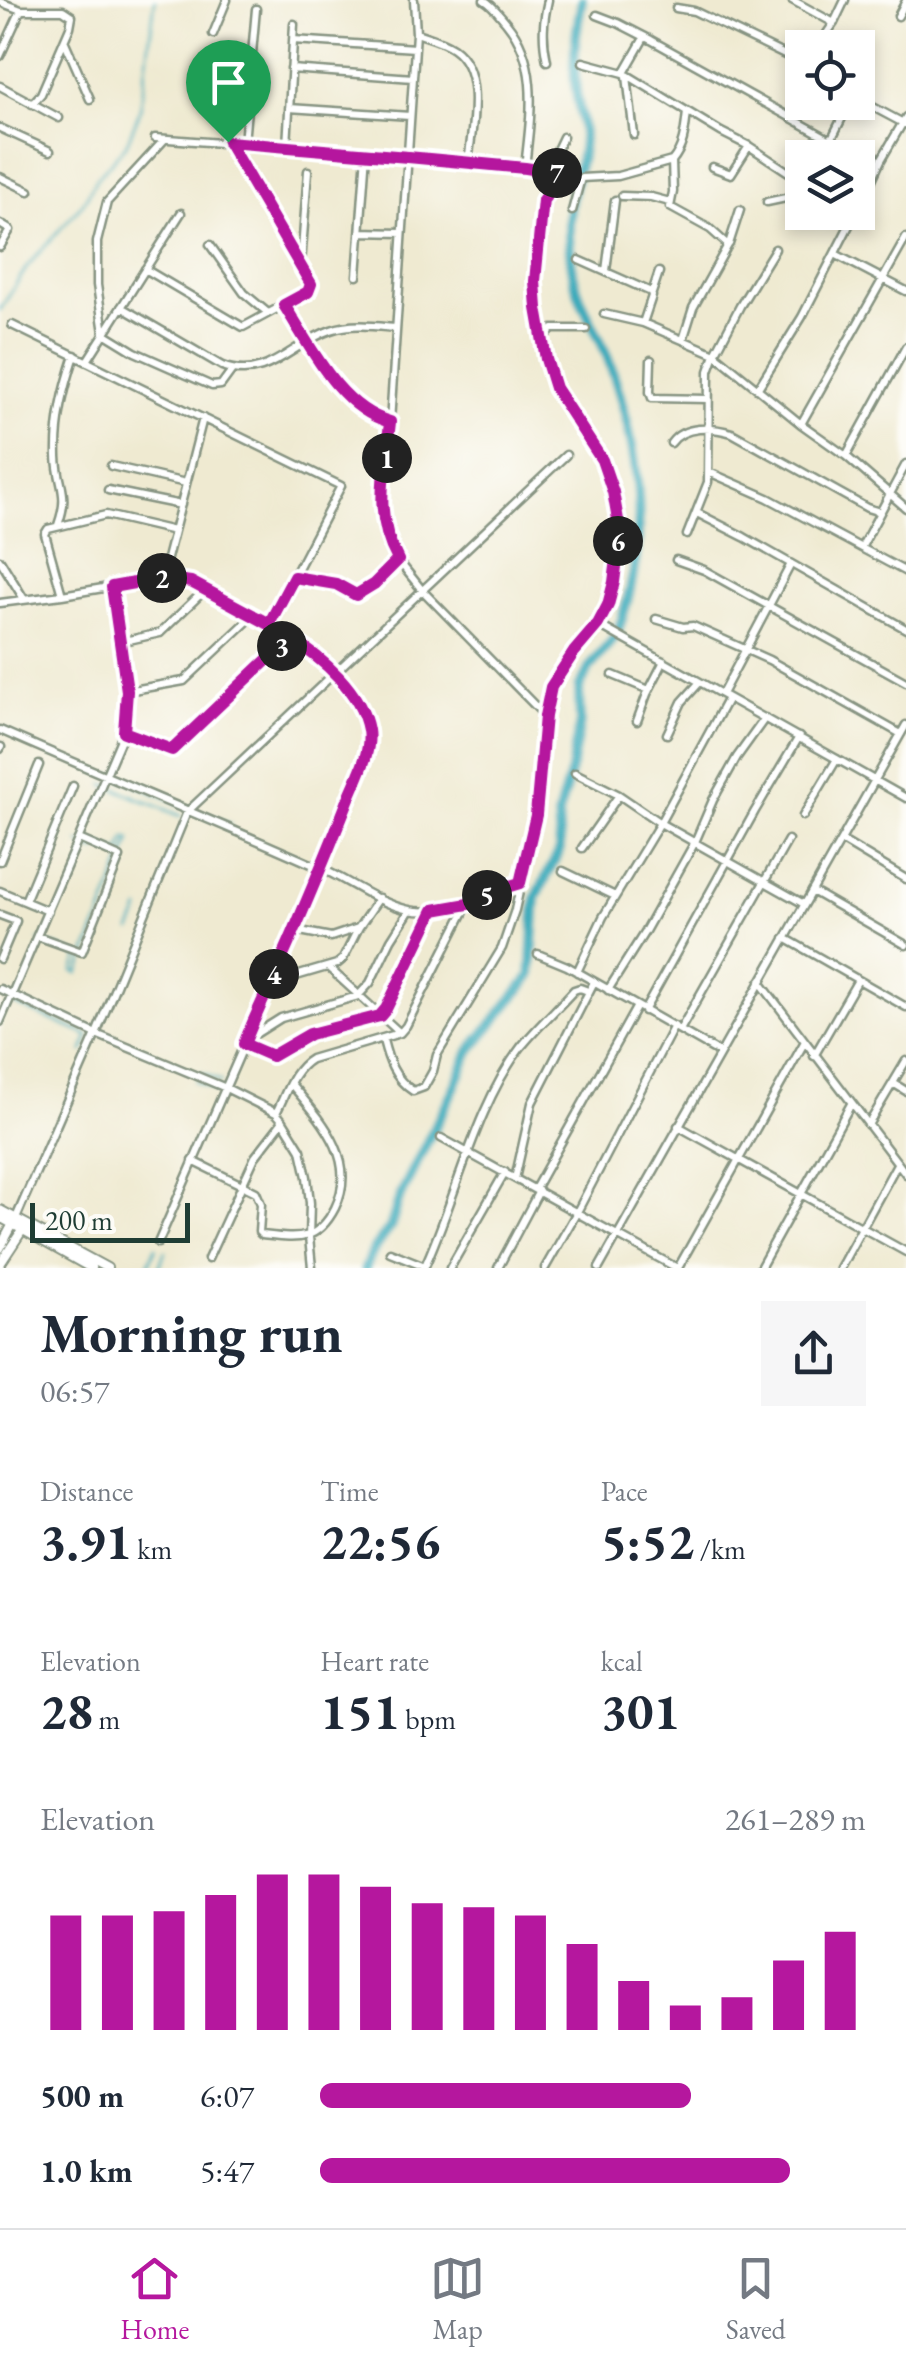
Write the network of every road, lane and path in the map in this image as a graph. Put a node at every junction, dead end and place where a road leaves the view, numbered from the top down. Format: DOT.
graph roads {
  1 [pos="228,0"];
  2 [pos="414,0"];
  3 [pos="548,0"];
  4 [pos="792,0"];
  5 [pos="845,0"];
  6 [pos="488,1"];
  7 [pos="0,2"];
  8 [pos="906,2"];
  9 [pos="676,8"];
  10 [pos="256,9"];
  11 [pos="21,10"];
  12 [pos="597,15"];
  13 [pos="898,16"];
  14 [pos="834,23"];
  15 [pos="294,24"];
  16 [pos="830,30"];
  17 [pos="416,33"];
  18 [pos="213,34"];
  19 [pos="644,38"];
  20 [pos="65,40"];
  21 [pos="293,40"];
  22 [pos="415,48"];
  23 [pos="785,55"];
  24 [pos="0,56"];
  25 [pos="547,61"];
  26 [pos="583,62"];
  27 [pos="291,69"];
  28 [pos="626,74"];
  29 [pos="413,78"];
  30 [pos="0,86"];
  31 [pos="90,99"];
  32 [pos="32,104"];
  33 [pos="289,108"];
  34 [pos="875,109"];
  35 [pos="687,112"];
  36 [pos="410,116"];
  37 [pos="59,118"];
  38 [pos="844,120"];
  39 [pos="905,122"];
  40 [pos="0,128"];
  41 [pos="634,135"];
  42 [pos="563,136"];
  43 [pos="155,138"];
  44 [pos="165,139"];
  45 [pos="831,140"];
  46 [pos="228,142"];
  47 [pos="244,144"];
  48 [pos="287,146"];
  49 [pos="749,146"];
  50 [pos="50,151"];
  51 [pos="366,153"];
  52 [pos="408,157"];
  53 [pos="672,161"];
  54 [pos="468,164"];
  55 [pos="712,167"];
  56 [pos="525,168"];
  57 [pos="785,170"];
  58 [pos="308,171"];
  59 [pos="875,173"];
  60 [pos="563,174"];
  61 [pos="0,177"];
  62 [pos="28,192"];
  63 [pos="785,198"];
  64 [pos="670,202"];
  65 [pos="767,202"];
  66 [pos="740,210"];
  67 [pos="572,211"];
  68 [pos="181,213"];
  69 [pos="0,224"];
  70 [pos="847,230"];
  71 [pos="360,232"];
  72 [pos="402,234"];
  73 [pos="906,238"];
  74 [pos="210,245"];
  75 [pos="728,245"];
  76 [pos="0,246"];
  77 [pos="775,249"];
  78 [pos="835,254"];
  79 [pos="579,260"];
  80 [pos="301,264"];
  81 [pos="146,269"];
  82 [pos="606,272"];
  83 [pos="658,272"];
  84 [pos="357,276"];
  85 [pos="883,281"];
  86 [pos="906,291"];
  87 [pos="652,294"];
  88 [pos="284,305"];
  89 [pos="121,306"];
  90 [pos="268,313"];
  91 [pos="604,314"];
  92 [pos="642,323"];
  93 [pos="12,324"];
  94 [pos="395,328"];
  95 [pos="586,330"];
  96 [pos="104,333"];
  97 [pos="543,338"];
  98 [pos="683,340"];
  99 [pos="307,341"];
  100 [pos="906,347"];
  101 [pos="715,354"];
  102 [pos="75,356"];
  103 [pos="651,360"];
  104 [pos="87,361"];
  105 [pos="232,370"];
  106 [pos="758,388"];
  107 [pos="708,399"];
  108 [pos="203,418"];
  109 [pos="390,422"];
  110 [pos="801,424"];
  111 [pos="710,428"];
  112 [pos="671,443"];
  113 [pos="566,456"];
  114 [pos="846,456"];
  115 [pos="906,464"];
  116 [pos="110,466"];
  117 [pos="709,472"];
  118 [pos="186,483"];
  119 [pos="108,490"];
  120 [pos="890,495"];
  121 [pos="181,505"];
  122 [pos="906,508"];
  123 [pos="880,512"];
  124 [pos="697,513"];
  125 [pos="58,526"];
  126 [pos="174,531"];
  127 [pos="687,535"];
  128 [pos="861,548"];
  129 [pos="0,560"];
  130 [pos="398,560"];
  131 [pos="676,560"];
  132 [pos="791,564"];
  133 [pos="906,572"];
  134 [pos="294,577"];
  135 [pos="162,578"];
  136 [pos="112,587"];
  137 [pos="206,589"];
  138 [pos="422,590"];
  139 [pos="62,595"];
  140 [pos="24,599"];
  141 [pos="0,602"];
  142 [pos="769,606"];
  143 [pos="254,614"];
  144 [pos="656,619"];
  145 [pos="269,624"];
  146 [pos="598,624"];
  147 [pos="906,629"];
  148 [pos="290,638"];
  149 [pos="120,642"];
  150 [pos="746,650"];
  151 [pos="664,661"];
  152 [pos="336,672"];
  153 [pos="613,675"];
  154 [pos="700,682"];
  155 [pos="906,682"];
  156 [pos="649,690"];
  157 [pos="127,691"];
  158 [pos="725,696"];
  159 [pos="545,716"];
  160 [pos="765,718"];
  161 [pos="637,721"];
  162 [pos="906,725"];
  163 [pos="0,730"];
  164 [pos="124,732"];
  165 [pos="666,734"];
  166 [pos="901,734"];
  167 [pos="799,737"];
  168 [pos="837,759"];
  169 [pos="40,766"];
  170 [pos="575,773"];
  171 [pos="106,776"];
  172 [pos="875,780"];
  173 [pos="73,786"];
  174 [pos="619,795"];
  175 [pos="906,798"];
  176 [pos="186,812"];
  177 [pos="803,816"];
  178 [pos="660,822"];
  179 [pos="79,839"];
  180 [pos="788,840"];
  181 [pos="841,840"];
  182 [pos="695,842"];
  183 [pos="582,848"];
  184 [pos="728,860"];
  185 [pos="0,861"];
  186 [pos="321,868"];
  187 [pos="564,871"];
  188 [pos="906,880"];
  189 [pos="765,881"];
  190 [pos="520,883"];
  191 [pos="0,891"];
  192 [pos="812,892"];
  193 [pos="615,896"];
  194 [pos="379,898"];
  195 [pos="25,901"];
  196 [pos="468,904"];
  197 [pos="804,904"];
  198 [pos="410,910"];
  199 [pos="434,910"];
  200 [pos="48,911"];
  201 [pos="0,915"];
  202 [pos="359,927"];
  203 [pos="295,930"];
  204 [pos="37,936"];
  205 [pos="785,938"];
  206 [pos="906,945"];
  207 [pos="538,954"];
  208 [pos="0,959"];
  209 [pos="329,968"];
  210 [pos="577,972"];
  211 [pos="858,980"];
  212 [pos="594,982"];
  213 [pos="760,982"];
  214 [pos="270,983"];
  215 [pos="0,990"];
  216 [pos="608,990"];
  217 [pos="588,991"];
  218 [pos="12,994"];
  219 [pos="358,996"];
  220 [pos="906,1007"];
  221 [pos="640,1008"];
  222 [pos="380,1016"];
  223 [pos="0,1022"];
  224 [pos="677,1028"];
  225 [pos="400,1033"];
  226 [pos="96,1034"];
  227 [pos="384,1040"];
  228 [pos="244,1042"];
  229 [pos="804,1043"];
  230 [pos="720,1052"];
  231 [pos="814,1056"];
  232 [pos="906,1061"];
  233 [pos="893,1083"];
  234 [pos="291,1084"];
  235 [pos="226,1088"];
  236 [pos="906,1090"];
  237 [pos="851,1104"];
  238 [pos="276,1113"];
  239 [pos="284,1121"];
  240 [pos="868,1125"];
  241 [pos="678,1126"];
  242 [pos="441,1138"];
  243 [pos="469,1153"];
  244 [pos="739,1160"];
  245 [pos="193,1161"];
  246 [pos="898,1164"];
  247 [pos="505,1172"];
  248 [pos="906,1174"];
  249 [pos="515,1178"];
  250 [pos="242,1184"];
  251 [pos="537,1190"];
  252 [pos="801,1195"];
  253 [pos="0,1210"];
  254 [pos="577,1212"];
  255 [pos="0,1217"];
  256 [pos="14,1221"];
  257 [pos="24,1227"];
  258 [pos="862,1228"];
  259 [pos="617,1234"];
  260 [pos="309,1236"];
  261 [pos="158,1243"];
  262 [pos="0,1248"];
  263 [pos="390,1252"];
  264 [pos="906,1252"];
  265 [pos="208,1259"];
  266 [pos="2,1264"];
  267 [pos="424,1267"];
  268 [pos="92,1268"];
  269 [pos="106,1268"];
  270 [pos="312,1268"];
  271 [pos="450,1268"];
  272 [pos="498,1268"];
  273 [pos="545,1268"];
  274 [pos="599,1268"];
  275 [pos="677,1268"];
  276 [pos="760,1268"];
  277 [pos="840,1268"];
  1 -- 18 [label="street"];
  2 -- 17 [label="street"];
  3 -- 25 [label="street"];
  4 -- 14 [label="street"];
  5 -- 14 [label="street"];
  6 -- 56 [label="street"];
  7 -- 11 [label="street"];
  8 -- 13 [label="street"];
  9 -- 23 [label="street"];
  10 -- 47 [label="street"];
  11 -- 20 [label="street"];
  11 -- 24 [label="street"];
  12 -- 19 [label="street"];
  14 -- 16 [label="street"];
  15 -- 21 [label="street"];
  17 -- 22 [label="street"];
  17 -- 54 [label="street"];
  19 -- 28 [label="street"];
  19 -- 45 [label="street"];
  20 -- 31 [label="street"];
  20 -- 32 [label="street"];
  21 -- 22 [label="street"];
  21 -- 27 [label="street"];
  22 -- 29 [label="street"];
  26 -- 28 [label="street"];
  27 -- 29 [label="street"];
  27 -- 33 [label="street"];
  28 -- 35 [label="street"];
  28 -- 41 [label="street"];
  29 -- 36 [label="street"];
  30 -- 32 [label="street"];
  32 -- 37 [label="street"];
  33 -- 36 [label="street"];
  33 -- 48 [label="street"];
  34 -- 39 [label="street"];
  35 -- 49 [label="street"];
  35 -- 53 [label="street"];
  36 -- 52 [label="street"];
  38 -- 45 [label="street"];
  39 -- 59 [label="street"];
  40 -- 50 [label="street"];
  42 -- 60 [label="street"];
  43 -- 44 [label="street"];
  44 -- 46 [label="street"];
  44 -- 96 [label="street"];
  46 -- 47 [label="street"];
  46 -- 80 [label="street"];
  47 -- 48 [label="street"];
  48 -- 51 [label="street"];
  49 -- 55 [label="street"];
  49 -- 57 [label="street"];
  51 -- 52 [label="street"];
  51 -- 71 [label="street"];
  52 -- 54 [label="street"];
  52 -- 72 [label="street"];
  53 -- 64 [label="street"];
  53 -- 67 [label="street"];
  54 -- 56 [label="street"];
  56 -- 60 [label="street"];
  58 -- 80 [label="street"];
  60 -- 97 [label="street"];
  61 -- 62 [label="street"];
  63 -- 65 [label="street"];
  64 -- 75 [label="street"];
  64 -- 82 [label="street"];
  66 -- 75 [label="street"];
  68 -- 81 [label="street"];
  69 -- 76 [label="street"];
  70 -- 78 [label="street"];
  71 -- 72 [label="street"];
  71 -- 84 [label="street"];
  72 -- 94 [label="street"];
  73 -- 85 [label="street"];
  74 -- 90 [label="street"];
  75 -- 98 [label="street"];
  77 -- 101 [label="street"];
  78 -- 85 [label="street"];
  78 -- 106 [label="street"];
  79 -- 82 [label="street"];
  80 -- 88 [label="street"];
  81 -- 89 [label="street"];
  81 -- 90 [label="street"];
  82 -- 87 [label="street"];
  83 -- 87 [label="street"];
  85 -- 86 [label="street"];
  85 -- 110 [label="street"];
  87 -- 92 [label="street"];
  88 -- 90 [label="street"];
  88 -- 99 [label="street"];
  89 -- 96 [label="street"];
  89 -- 105 [label="street"];
  91 -- 92 [label="street"];
  92 -- 98 [label="street"];
  93 -- 102 [label="street"];
  94 -- 99 [label="street"];
  94 -- 109 [label="street"];
  95 -- 97 [label="street"];
  96 -- 104 [label="street"];
  96 -- 105 [label="street"];
  97 -- 146 [label="street"];
  98 -- 101 [label="street"];
  99 -- 105 [label="street"];
  99 -- 109 [label="street"];
  100 -- 114 [label="street"];
  101 -- 106 [label="street"];
  101 -- 107 [label="street"];
  102 -- 104 [label="street"];
  102 -- 125 [label="street"];
  103 -- 107 [label="street"];
  104 -- 108 [label="street"];
  106 -- 110 [label="street"];
  107 -- 111 [label="street"];
  108 -- 118 [label="street"];
  108 -- 134 [label="street"];
  109 -- 130 [label="street"];
  110 -- 114 [label="street"];
  111 -- 112 [label="street"];
  111 -- 117 [label="street"];
  111 -- 123 [label="street"];
  113 -- 138 [label="street"];
  114 -- 120 [label="street"];
  115 -- 120 [label="street"];
  116 -- 118 [label="street"];
  117 -- 124 [label="street"];
  117 -- 128 [label="street"];
  118 -- 121 [label="street"];
  119 -- 121 [label="street"];
  120 -- 122 [label="street"];
  120 -- 123 [label="street"];
  121 -- 126 [label="street"];
  123 -- 128 [label="street"];
  124 -- 127 [label="street"];
  124 -- 132 [label="street"];
  125 -- 126 [label="street"];
  125 -- 139 [label="street"];
  126 -- 135 [label="street"];
  128 -- 133 [label="street"];
  129 -- 140 [label="street"];
  130 -- 134 [label="street"];
  130 -- 138 [label="street"];
  131 -- 142 [label="street"];
  132 -- 142 [label="street"];
  132 -- 147 [label="street"];
  134 -- 145 [label="street"];
  135 -- 136 [label="street"];
  135 -- 137 [label="street"];
  136 -- 139 [label="street"];
  136 -- 149 [label="street"];
  137 -- 143 [label="street"];
  137 -- 149 [label="street"];
  138 -- 152 [label="street"];
  138 -- 159 [label="street"];
  139 -- 140 [label="street"];
  140 -- 141 [label="street"];
  142 -- 150 [label="street"];
  142 -- 155 [label="street"];
  143 -- 145 [label="street"];
  143 -- 157 [label="street"];
  144 -- 150 [label="street"];
  145 -- 148 [label="street"];
  146 -- 151 [label="street"];
  146 -- 159 [label="street"];
  148 -- 152 [label="street"];
  148 -- 164 [label="street"];
  149 -- 157 [label="street"];
  150 -- 158 [label="street"];
  150 -- 166 [label="street"];
  151 -- 154 [label="street"];
  151 -- 156 [label="street"];
  152 -- 176 [label="street"];
  152 -- 186 [label="street"];
  153 -- 156 [label="street"];
  154 -- 158 [label="street"];
  154 -- 165 [label="street"];
  156 -- 161 [label="street"];
  157 -- 164 [label="street"];
  158 -- 160 [label="street"];
  158 -- 178 [label="street"];
  159 -- 190 [label="street"];
  160 -- 167 [label="street"];
  160 -- 182 [label="street"];
  162 -- 166 [label="street"];
  163 -- 171 [label="street"];
  164 -- 171 [label="street"];
  166 -- 172 [label="street"];
  167 -- 168 [label="street"];
  167 -- 184 [label="street"];
  168 -- 172 [label="street"];
  168 -- 177 [label="street"];
  169 -- 185 [label="street"];
  170 -- 174 [label="street"];
  171 -- 176 [label="street"];
  171 -- 179 [label="street"];
  172 -- 175 [label="street"];
  172 -- 181 [label="street"];
  173 -- 195 [label="street"];
  174 -- 178 [label="street"];
  174 -- 183 [label="street"];
  176 -- 186 [label="street"];
  176 -- 226 [label="street"];
  178 -- 182 [label="street"];
  178 -- 193 [label="street"];
  179 -- 200 [label="street"];
  179 -- 204 [label="street"];
  180 -- 189 [label="street"];
  181 -- 188 [label="street"];
  181 -- 192 [label="street"];
  182 -- 184 [label="street"];
  182 -- 216 [label="street"];
  184 -- 189 [label="street"];
  184 -- 221 [label="street"];
  186 -- 194 [label="street"];
  186 -- 203 [label="street"];
  187 -- 193 [label="street"];
  189 -- 197 [label="street"];
  189 -- 224 [label="street"];
  190 -- 196 [label="street"];
  190 -- 227 [label="street"];
  191 -- 195 [label="street"];
  192 -- 197 [label="street"];
  192 -- 206 [label="street"];
  193 -- 210 [label="street"];
  194 -- 198 [label="street"];
  194 -- 202 [label="street"];
  195 -- 200 [label="street"];
  196 -- 199 [label="street"];
  196 -- 225 [label="street"];
  197 -- 205 [label="street"];
  198 -- 199 [label="street"];
  198 -- 219 [label="street"];
  199 -- 222 [label="street"];
  200 -- 204 [label="street"];
  201 -- 208 [label="street"];
  202 -- 203 [label="street"];
  202 -- 209 [label="street"];
  203 -- 214 [label="street"];
  204 -- 218 [label="street"];
  205 -- 211 [label="street"];
  205 -- 213 [label="street"];
  207 -- 210 [label="street"];
  209 -- 214 [label="street"];
  209 -- 219 [label="street"];
  210 -- 212 [label="street"];
  211 -- 220 [label="street"];
  211 -- 231 [label="street"];
  212 -- 216 [label="street"];
  212 -- 217 [label="street"];
  213 -- 229 [label="street"];
  213 -- 230 [label="street"];
  214 -- 228 [label="street"];
  215 -- 218 [label="street"];
  216 -- 221 [label="street"];
  217 -- 243 [label="street"];
  217 -- 249 [label="street"];
  218 -- 223 [label="street"];
  218 -- 226 [label="street"];
  219 -- 222 [label="street"];
  219 -- 228 [label="street"];
  221 -- 224 [label="street"];
  221 -- 251 [label="street"];
  222 -- 225 [label="street"];
  222 -- 228 [label="street"];
  224 -- 230 [label="street"];
  224 -- 254 [label="street"];
  225 -- 227 [label="street"];
  226 -- 235 [label="street"];
  226 -- 256 [label="street"];
  227 -- 234 [label="street"];
  228 -- 235 [label="street"];
  229 -- 231 [label="street"];
  229 -- 244 [label="street"];
  230 -- 241 [label="street"];
  231 -- 237 [label="street"];
  232 -- 233 [label="street"];
  233 -- 236 [label="street"];
  233 -- 240 [label="street"];
  234 -- 238 [label="street"];
  234 -- 260 [label="street"];
  235 -- 238 [label="street"];
  235 -- 245 [label="street"];
  237 -- 240 [label="street"];
  237 -- 252 [label="street"];
  238 -- 239 [label="street"];
  239 -- 250 [label="street"];
  239 -- 260 [label="street"];
  240 -- 246 [label="street"];
  241 -- 244 [label="street"];
  241 -- 259 [label="street"];
  242 -- 243 [label="street"];
  243 -- 247 [label="street"];
  243 -- 267 [label="street"];
  244 -- 252 [label="street"];
  244 -- 275 [label="street"];
  245 -- 250 [label="street"];
  245 -- 261 [label="street"];
  246 -- 248 [label="street"];
  246 -- 258 [label="street"];
  247 -- 249 [label="street"];
  247 -- 271 [label="street"];
  249 -- 251 [label="street"];
  250 -- 260 [label="street"];
  250 -- 265 [label="street"];
  251 -- 254 [label="street"];
  251 -- 272 [label="street"];
  252 -- 258 [label="street"];
  252 -- 276 [label="street"];
  253 -- 256 [label="main road"];
  254 -- 259 [label="street"];
  254 -- 273 [label="street"];
  255 -- 256 [label="main road"];
  256 -- 257 [label="main road"];
  256 -- 262 [label="main road"];
  257 -- 266 [label="main road"];
  257 -- 268 [label="main road"];
  257 -- 269 [label="main road"];
  258 -- 264 [label="street"];
  258 -- 277 [label="street"];
  259 -- 274 [label="street"];
  259 -- 275 [label="street"];
  260 -- 270 [label="street"];
  263 -- 267 [label="street"];
}
